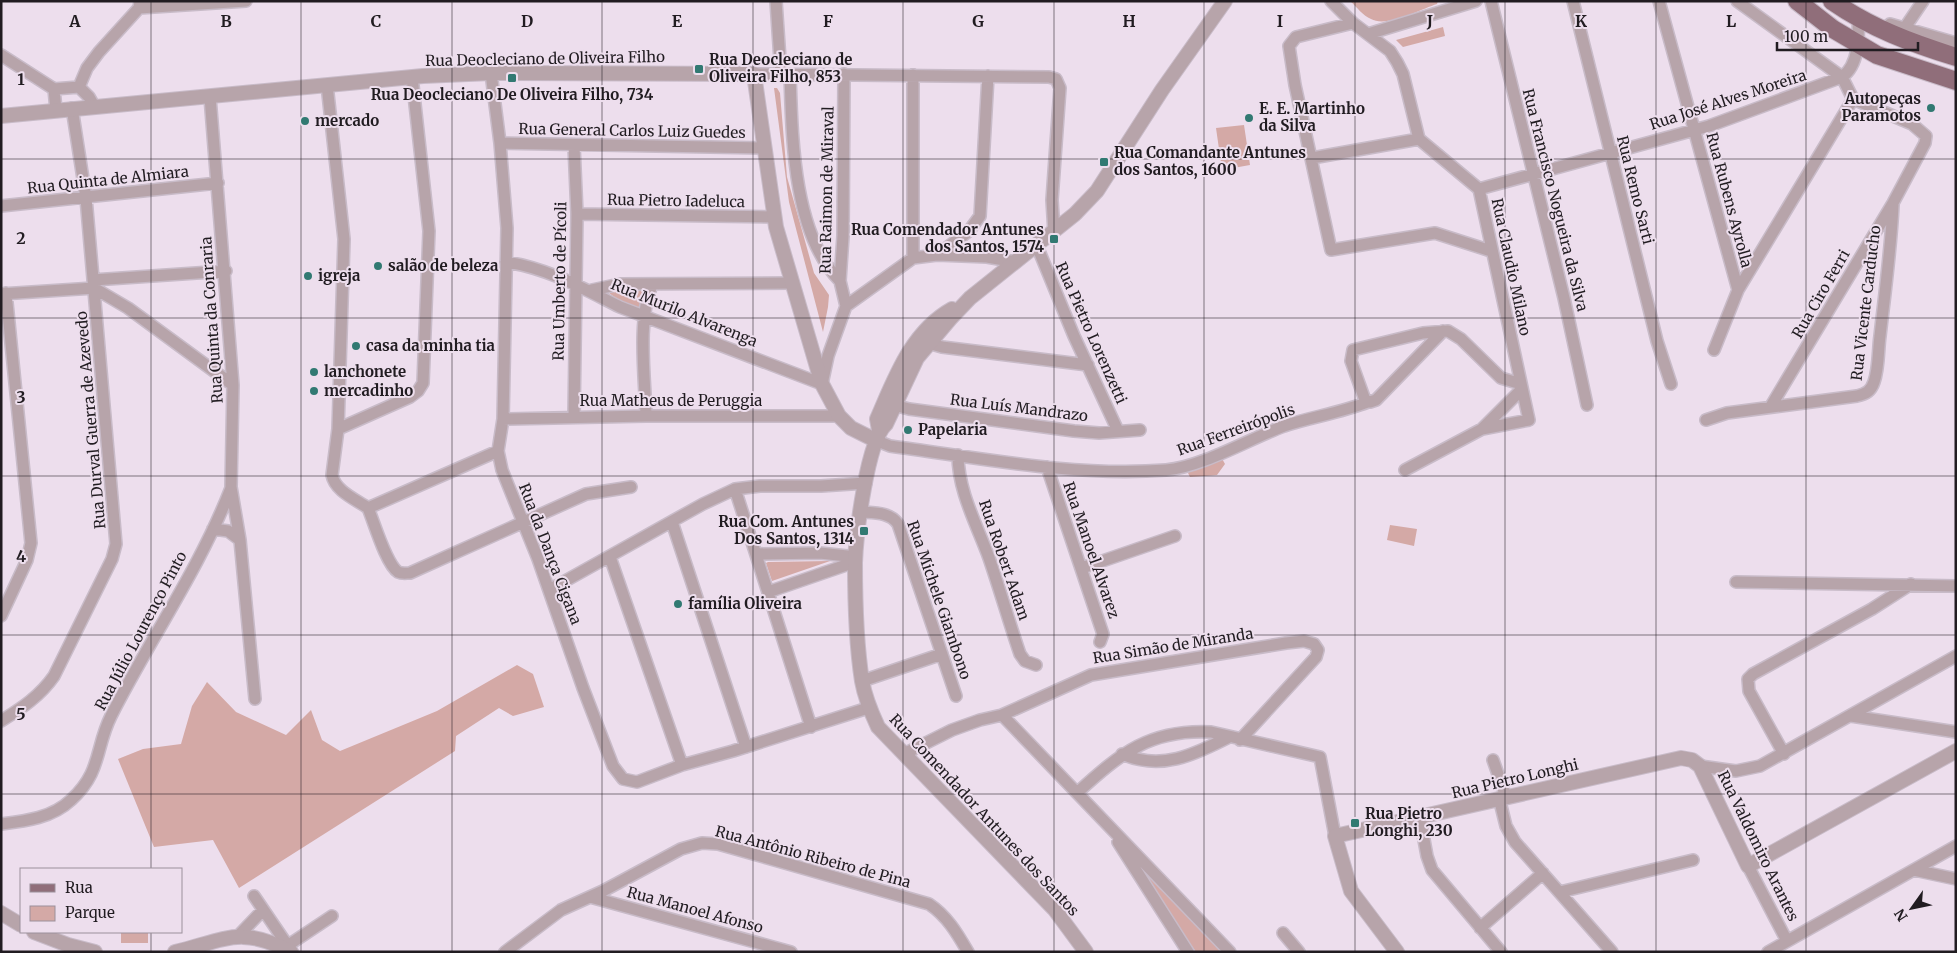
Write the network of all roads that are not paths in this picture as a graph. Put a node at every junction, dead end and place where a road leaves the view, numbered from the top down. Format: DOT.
graph roads {
  1 [pos="246,1"];
  2 [pos="776,1"];
  3 [pos="1225,1"];
  4 [pos="1331,1"];
  5 [pos="1476,1"];
  6 [pos="1491,1"];
  7 [pos="1573,1"];
  8 [pos="1659,1"];
  9 [pos="1736,1"];
  10 [pos="1797,1"];
  11 [pos="1923,1"];
  12 [pos="1836,2"];
  13 [pos="139,5"];
  14 [pos="1863,22"];
  15 [pos="1353,23"];
  16 [pos="1904,29"];
  17 [pos="1368,34"];
  18 [pos="1956,43"];
  19 [pos="1857,45"];
  20 [pos="1,55"];
  21 [pos="1956,57"];
  22 [pos="491,73"];
  23 [pos="754,74"];
  24 [pos="844,74"];
  25 [pos="913,74"];
  26 [pos="786,75"];
  27 [pos="988,76"];
  28 [pos="412,77"];
  29 [pos="1842,77"];
  30 [pos="1956,81"];
  31 [pos="327,85"];
  32 [pos="79,87"];
  33 [pos="54,89"];
  34 [pos="210,97"];
  35 [pos="1853,99"];
  36 [pos="94,106"];
  37 [pos="72,108"];
  38 [pos="56,110"];
  39 [pos="1,116"];
  40 [pos="1694,130"];
  41 [pos="1419,139"];
  42 [pos="500,143"];
  43 [pos="574,146"];
  44 [pos="764,148"];
  45 [pos="1610,154"];
  46 [pos="1312,158"];
  47 [pos="1533,175"];
  48 [pos="218,183"];
  49 [pos="1478,189"];
  50 [pos="86,198"];
  51 [pos="1893,203"];
  52 [pos="1,206"];
  53 [pos="577,214"];
  54 [pos="774,217"];
  55 [pos="1054,232"];
  56 [pos="1037,246"];
  57 [pos="1491,251"];
  58 [pos="937,255"];
  59 [pos="913,258"];
  60 [pos="506,262"];
  61 [pos="1016,262"];
  62 [pos="226,271"];
  63 [pos="840,281"];
  64 [pos="792,283"];
  65 [pos="93,284"];
  66 [pos="574,284"];
  67 [pos="652,285"];
  68 [pos="592,290"];
  69 [pos="1738,290"];
  70 [pos="4,293"];
  71 [pos="970,298"];
  72 [pos="846,306"];
  73 [pos="646,316"];
  74 [pos="1442,331"];
  75 [pos="928,343"];
  76 [pos="1714,350"];
  77 [pos="1088,365"];
  78 [pos="822,384"];
  79 [pos="1671,384"];
  80 [pos="233,385"];
  81 [pos="1522,386"];
  82 [pos="1369,402"];
  83 [pos="894,405"];
  84 [pos="1587,405"];
  85 [pos="1771,406"];
  86 [pos="574,416"];
  87 [pos="646,416"];
  88 [pos="839,416"];
  89 [pos="503,419"];
  90 [pos="1706,420"];
  91 [pos="338,429"];
  92 [pos="1482,429"];
  93 [pos="1140,430"];
  94 [pos="1118,432"];
  95 [pos="877,435"];
  96 [pos="498,451"];
  97 [pos="958,455"];
  98 [pos="1047,468"];
  99 [pos="1405,470"];
  100 [pos="866,483"];
  101 [pos="231,487"];
  102 [pos="631,488"];
  103 [pos="735,489"];
  104 [pos="368,508"];
  105 [pos="861,512"];
  106 [pos="523,521"];
  107 [pos="672,522"];
  108 [pos="214,529"];
  109 [pos="1174,536"];
  110 [pos="240,540"];
  111 [pos="756,554"];
  112 [pos="610,557"];
  113 [pos="856,559"];
  114 [pos="1082,568"];
  115 [pos="1736,582"];
  116 [pos="1911,584"];
  117 [pos="1956,586"];
  118 [pos="549,590"];
  119 [pos="768,592"];
  120 [pos="1,616"];
  121 [pos="1100,642"];
  122 [pos="942,654"];
  123 [pos="1956,656"];
  124 [pos="1036,664"];
  125 [pos="862,681"];
  126 [pos="956,696"];
  127 [pos="255,699"];
  128 [pos="868,708"];
  129 [pos="1002,715"];
  130 [pos="1851,716"];
  131 [pos="1,721"];
  132 [pos="811,726"];
  133 [pos="1956,732"];
  134 [pos="1235,738"];
  135 [pos="746,747"];
  136 [pos="1956,751"];
  137 [pos="904,754"];
  138 [pos="1122,754"];
  139 [pos="1784,754"];
  140 [pos="1493,760"];
  141 [pos="682,765"];
  142 [pos="1700,766"];
  143 [pos="1078,792"];
  144 [pos="1503,798"];
  145 [pos="1420,818"];
  146 [pos="1,824"];
  147 [pos="1107,826"];
  148 [pos="1335,836"];
  149 [pos="1956,846"];
  150 [pos="1692,860"];
  151 [pos="1748,866"];
  152 [pos="1914,870"];
  153 [pos="1543,873"];
  154 [pos="1956,879"];
  155 [pos="1560,892"];
  156 [pos="254,896"];
  157 [pos="590,897"];
  158 [pos="263,910"];
  159 [pos="1,913"];
  160 [pos="332,916"];
  161 [pos="20,923"];
  162 [pos="1480,928"];
  163 [pos="1283,932"];
  164 [pos="36,933"];
  165 [pos="239,935"];
  166 [pos="1787,940"];
  167 [pos="67,948"];
  168 [pos="290,950"];
  169 [pos="95,952"];
  170 [pos="175,952"];
  171 [pos="505,952"];
  172 [pos="791,952"];
  173 [pos="968,952"];
  174 [pos="1086,952"];
  175 [pos="1188,952"];
  176 [pos="1230,952"];
  177 [pos="1299,952"];
  178 [pos="1397,952"];
  179 [pos="1500,952"];
  180 [pos="1612,952"];
  181 [pos="1768,952"];
  1 -- 13 [label="street"];
  2 -- 26 [label="street"];
  3 -- 55 [label="street, Rua Comendador Antunes dos Santos"];
  4 -- 15 [label="street"];
  5 -- 17 [label="street"];
  6 -- 47 [label="street, Rua Francisco Nogueira da Silva"];
  7 -- 45 [label="street, Rua Remo Sarti"];
  8 -- 40 [label="street, Rua Rubens Ayrolla"];
  9 -- 29 [label="street"];
  10 -- 19 [label="main road"];
  11 -- 16 [label="street"];
  12 -- 14 [label="main road"];
  13 -- 32 [label="street"];
  14 -- 16 [label="street"];
  14 -- 19 [label="street"];
  14 -- 21 [label="main road"];
  15 -- 17 [label="street"];
  15 -- 46 [label="street"];
  16 -- 18 [label="street"];
  17 -- 41 [label="street"];
  19 -- 29 [label="street"];
  19 -- 30 [label="main road"];
  20 -- 33 [label="street"];
  22 -- 23 [label="street, Rua Deocleciano de Oliveira Filho"];
  22 -- 28 [label="street, Rua Deocleciano de Oliveira Filho"];
  22 -- 42 [label="street, Rua da Dança Cigana"];
  23 -- 26 [label="street, Rua Deocleciano de Oliveira Filho"];
  23 -- 44 [label="street"];
  24 -- 25 [label="street, Rua Deocleciano de Oliveira Filho"];
  24 -- 26 [label="street, Rua Deocleciano de Oliveira Filho"];
  24 -- 63 [label="street, Rua Raimon de Miraval"];
  25 -- 27 [label="street, Rua Deocleciano de Oliveira Filho"];
  25 -- 59 [label="street"];
  26 -- 63 [label="street"];
  27 -- 55 [label="street, Rua Deocleciano de Oliveira Filho"];
  27 -- 58 [label="street"];
  28 -- 31 [label="street, Rua Deocleciano de Oliveira Filho"];
  28 -- 91 [label="street"];
  29 -- 35 [label="street"];
  29 -- 40 [label="street, Rua José Alves Moreira"];
  31 -- 34 [label="street, Rua Deocleciano de Oliveira Filho"];
  31 -- 91 [label="street"];
  32 -- 33 [label="street"];
  32 -- 36 [label="street"];
  33 -- 38 [label="street"];
  34 -- 36 [label="street, Rua Deocleciano de Oliveira Filho"];
  34 -- 48 [label="street, Rua Quinta da Conraria"];
  35 -- 51 [label="street, Rua Ciro Ferri"];
  35 -- 69 [label="street"];
  36 -- 37 [label="street, Rua Deocleciano de Oliveira Filho"];
  37 -- 38 [label="street, Rua Deocleciano de Oliveira Filho"];
  37 -- 50 [label="street, Rua Durval Guerra de Azevedo"];
  38 -- 39 [label="street, Rua Deocleciano de Oliveira Filho"];
  40 -- 45 [label="street, Rua José Alves Moreira"];
  40 -- 69 [label="street, Rua Rubens Ayrolla"];
  41 -- 46 [label="street"];
  41 -- 49 [label="street, Rua Claudio Milano"];
  42 -- 43 [label="street, Rua General Carlos Luiz Guedes"];
  42 -- 60 [label="street, Rua da Dança Cigana"];
  43 -- 44 [label="street, Rua General Carlos Luiz Guedes"];
  43 -- 53 [label="street, Rua Umberto de Pícoli"];
  44 -- 54 [label="street"];
  45 -- 47 [label="street, Rua José Alves Moreira"];
  45 -- 79 [label="street, Rua Remo Sarti"];
  46 -- 57 [label="street"];
  47 -- 49 [label="street, Rua José Alves Moreira"];
  47 -- 84 [label="street, Rua Francisco Nogueira da Silva"];
  48 -- 50 [label="street, Rua Quinta de Almiara"];
  48 -- 62 [label="street, Rua Quinta da Conraria"];
  49 -- 57 [label="street, Rua Claudio Milano"];
  50 -- 52 [label="street, Rua Quinta de Almiara"];
  50 -- 65 [label="street, Rua Durval Guerra de Azevedo"];
  51 -- 85 [label="street, Rua Ciro Ferri"];
  51 -- 85 [label="street, Rua Vicente Carducho"];
  53 -- 54 [label="street, Rua Pietro Iadeluca"];
  53 -- 66 [label="street, Rua Umberto de Pícoli"];
  54 -- 64 [label="street"];
  55 -- 56 [label="street, Rua Comendador Antunes dos Santos"];
  56 -- 61 [label="street, Rua Comendador Antunes dos Santos"];
  56 -- 77 [label="street, Rua Pietro Lorenzetti"];
  57 -- 81 [label="street, Rua Claudio Milano"];
  58 -- 59 [label="street"];
  58 -- 61 [label="street"];
  59 -- 72 [label="street"];
  60 -- 66 [label="street, Rua Murilo Alvarenga"];
  60 -- 89 [label="street, Rua da Dança Cigana"];
  61 -- 71 [label="street, Rua Comendador Antunes dos Santos"];
  62 -- 65 [label="street"];
  62 -- 80 [label="street, Rua Quinta da Conraria"];
  63 -- 72 [label="street, Rua Raimon de Miraval"];
  64 -- 67 [label="street"];
  64 -- 78 [label="street"];
  65 -- 70 [label="street"];
  65 -- 80 [label="street"];
  65 -- 131 [label="street, Rua Durval Guerra de Azevedo"];
  66 -- 68 [label="street, Rua Murilo Alvarenga"];
  66 -- 86 [label="street, Rua Umberto de Pícoli"];
  67 -- 68 [label="street"];
  67 -- 73 [label="street"];
  68 -- 73 [label="street, Rua Murilo Alvarenga"];
  69 -- 76 [label="street"];
  70 -- 120 [label="street"];
  71 -- 75 [label="street, Rua Comendador Antunes dos Santos"];
  71 -- 95 [label="street, Rua Comendador Antunes dos Santos"];
  72 -- 78 [label="street"];
  73 -- 78 [label="street, Rua Murilo Alvarenga"];
  73 -- 87 [label="street"];
  74 -- 81 [label="street"];
  74 -- 82 [label="street, Rua Ferreirópolis"];
  74 -- 82 [label="street"];
  75 -- 77 [label="street"];
  75 -- 83 [label="street, Rua Comendador Antunes dos Santos"];
  77 -- 94 [label="street, Rua Pietro Lorenzetti"];
  78 -- 88 [label="street"];
  80 -- 101 [label="street, Rua Quinta da Conraria"];
  81 -- 92 [label="street, Rua Claudio Milano"];
  81 -- 92 [label="street, Rua Claudio Milano"];
  82 -- 98 [label="street, Rua Ferreirópolis"];
  83 -- 94 [label="street, Rua Luís Mandrazo"];
  83 -- 95 [label="street, Rua Comendador Antunes dos Santos"];
  85 -- 90 [label="street, Rua Vicente Carducho"];
  86 -- 87 [label="street, Rua Matheus de Peruggia"];
  86 -- 89 [label="street, Rua Matheus de Peruggia"];
  87 -- 88 [label="street, Rua Matheus de Peruggia"];
  88 -- 95 [label="street"];
  89 -- 96 [label="street, Rua da Dança Cigana"];
  91 -- 104 [label="street"];
  92 -- 99 [label="street, Rua Claudio Milano"];
  93 -- 94 [label="street, Rua Luís Mandrazo"];
  95 -- 97 [label="street, Rua Ferreirópolis"];
  95 -- 100 [label="street, Rua Comendador Antunes dos Santos"];
  96 -- 104 [label="street"];
  96 -- 106 [label="street, Rua da Dança Cigana"];
  97 -- 98 [label="street, Rua Ferreirópolis"];
  97 -- 124 [label="street, Rua Robert Adam"];
  98 -- 114 [label="street, Rua Manoel Alvarez"];
  100 -- 103 [label="street"];
  100 -- 105 [label="street, Rua Comendador Antunes dos Santos"];
  101 -- 108 [label="street, Rua Júlio Lourenço Pinto"];
  101 -- 110 [label="street, Rua Quinta da Conraria"];
  102 -- 106 [label="street"];
  103 -- 107 [label="street"];
  103 -- 111 [label="street"];
  104 -- 106 [label="street"];
  105 -- 113 [label="street, Rua Comendador Antunes dos Santos"];
  105 -- 122 [label="street, Rua Michele Giambono"];
  106 -- 118 [label="street, Rua da Dança Cigana"];
  107 -- 112 [label="street"];
  107 -- 135 [label="street"];
  108 -- 110 [label="street"];
  108 -- 146 [label="street, Rua Júlio Lourenço Pinto"];
  109 -- 114 [label="street"];
  110 -- 127 [label="street, Rua Quinta da Conraria"];
  111 -- 113 [label="street"];
  111 -- 119 [label="street"];
  112 -- 118 [label="street"];
  112 -- 141 [label="street"];
  113 -- 119 [label="street"];
  113 -- 125 [label="street, Rua Comendador Antunes dos Santos"];
  114 -- 121 [label="street, Rua Manoel Alvarez"];
  115 -- 116 [label="street"];
  116 -- 117 [label="street"];
  116 -- 139 [label="street"];
  118 -- 141 [label="street, Rua da Dança Cigana"];
  119 -- 132 [label="street"];
  122 -- 125 [label="street"];
  122 -- 126 [label="street, Rua Michele Giambono"];
  123 -- 130 [label="street"];
  125 -- 128 [label="street, Rua Comendador Antunes dos Santos"];
  128 -- 132 [label="street, Rua da Dança Cigana"];
  128 -- 137 [label="street, Rua Comendador Antunes dos Santos"];
  129 -- 134 [label="street, Rua Simão de Miranda"];
  129 -- 137 [label="street, Rua Simão de Miranda"];
  129 -- 143 [label="street"];
  130 -- 133 [label="street"];
  130 -- 139 [label="street"];
  132 -- 135 [label="street, Rua da Dança Cigana"];
  134 -- 138 [label="street"];
  134 -- 138 [label="street"];
  134 -- 148 [label="street"];
  135 -- 141 [label="street, Rua da Dança Cigana"];
  136 -- 151 [label="street"];
  137 -- 174 [label="street, Rua Comendador Antunes dos Santos"];
  138 -- 143 [label="street"];
  139 -- 142 [label="street"];
  140 -- 144 [label="street"];
  142 -- 144 [label="street, Rua Pietro Longhi"];
  142 -- 151 [label="street, Rua Valdomiro Arantes"];
  143 -- 147 [label="street"];
  144 -- 145 [label="street, Rua Pietro Longhi"];
  144 -- 153 [label="street"];
  145 -- 148 [label="street, Rua Pietro Longhi"];
  145 -- 162 [label="street"];
  147 -- 175 [label="street"];
  147 -- 176 [label="street"];
  148 -- 178 [label="street"];
  149 -- 152 [label="street"];
  150 -- 155 [label="street"];
  151 -- 166 [label="street, Rua Valdomiro Arantes"];
  152 -- 154 [label="street"];
  152 -- 166 [label="street"];
  153 -- 155 [label="street"];
  153 -- 162 [label="street"];
  155 -- 180 [label="street"];
  156 -- 158 [label="street"];
  157 -- 171 [label="street, Rua Antônio Ribeiro de Pina"];
  157 -- 172 [label="street, Rua Manoel Afonso"];
  157 -- 173 [label="street, Rua Antônio Ribeiro de Pina"];
  158 -- 165 [label="street"];
  158 -- 168 [label="street"];
  159 -- 161 [label="street"];
  160 -- 168 [label="street"];
  162 -- 179 [label="street"];
  163 -- 177 [label="street"];
  164 -- 167 [label="street"];
  165 -- 168 [label="street"];
  165 -- 170 [label="street"];
  166 -- 181 [label="street"];
  167 -- 169 [label="street"];
}
